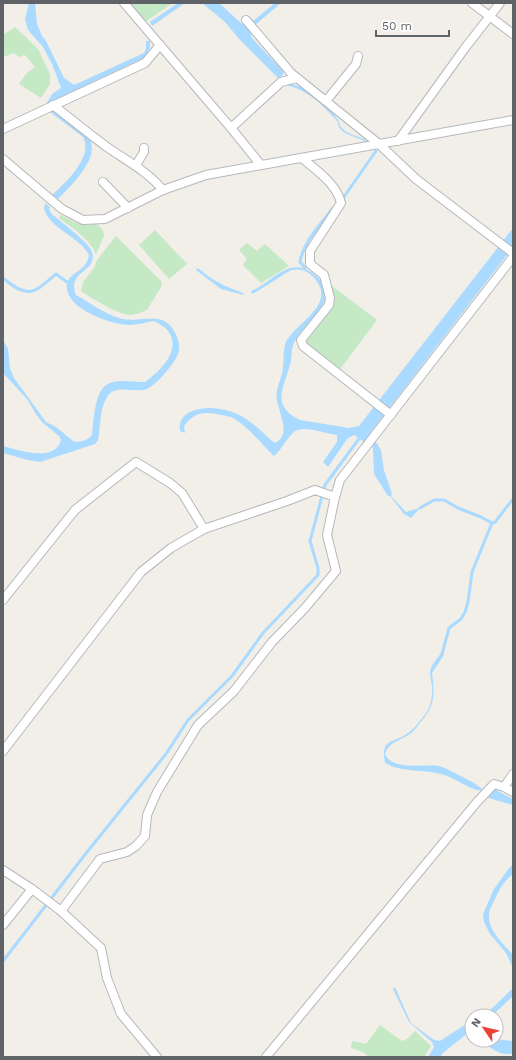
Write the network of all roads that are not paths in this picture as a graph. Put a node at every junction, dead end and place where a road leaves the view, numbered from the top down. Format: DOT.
graph roads {
  1 [pos="124,3"];
  2 [pos="472,3"];
  3 [pos="500,3"];
  4 [pos="490,17"];
  5 [pos="246,20"];
  6 [pos="513,34"];
  7 [pos="160,45"];
  8 [pos="358,56"];
  9 [pos="297,78"];
  10 [pos="326,101"];
  11 [pos="53,105"];
  12 [pos="513,120"];
  13 [pos="231,128"];
  14 [pos="3,129"];
  15 [pos="398,141"];
  16 [pos="379,144"];
  17 [pos="144,148"];
  18 [pos="302,158"];
  19 [pos="3,159"];
  20 [pos="136,165"];
  21 [pos="262,165"];
  22 [pos="103,182"];
  23 [pos="163,190"];
  24 [pos="128,208"];
  25 [pos="513,253"];
  26 [pos="513,257"];
  27 [pos="391,415"];
  28 [pos="335,497"];
  29 [pos="204,530"];
  30 [pos="3,600"];
  31 [pos="3,751"];
  32 [pos="513,774"];
  33 [pos="504,786"];
  34 [pos="513,792"];
  35 [pos="3,870"];
  36 [pos="32,889"];
  37 [pos="61,911"];
  38 [pos="3,925"];
  39 [pos="157,1057"];
  40 [pos="266,1057"];
  1 -- 7 [label="street"];
  2 -- 4 [label="street"];
  3 -- 4 [label="street"];
  4 -- 6 [label="street"];
  4 -- 15 [label="street"];
  5 -- 9 [label="street"];
  7 -- 11 [label="street"];
  7 -- 13 [label="street"];
  8 -- 10 [label="street"];
  9 -- 10 [label="street"];
  9 -- 13 [label="street"];
  10 -- 16 [label="street"];
  11 -- 14 [label="street"];
  11 -- 20 [label="street"];
  12 -- 15 [label="street"];
  13 -- 21 [label="street"];
  15 -- 16 [label="street"];
  16 -- 18 [label="street"];
  16 -- 25 [label="street"];
  17 -- 20 [label="street"];
  18 -- 21 [label="street"];
  18 -- 27 [label="street"];
  19 -- 24 [label="street"];
  20 -- 23 [label="street"];
  21 -- 23 [label="street"];
  22 -- 24 [label="street"];
  23 -- 24 [label="street"];
  26 -- 27 [label="street"];
  27 -- 28 [label="street"];
  28 -- 29 [label="street"];
  28 -- 37 [label="street"];
  29 -- 30 [label="street"];
  29 -- 31 [label="street"];
  32 -- 33 [label="street"];
  33 -- 34 [label="street"];
  33 -- 40 [label="street"];
  35 -- 36 [label="street"];
  36 -- 37 [label="street"];
  36 -- 38 [label="street"];
  37 -- 39 [label="street"];
}
